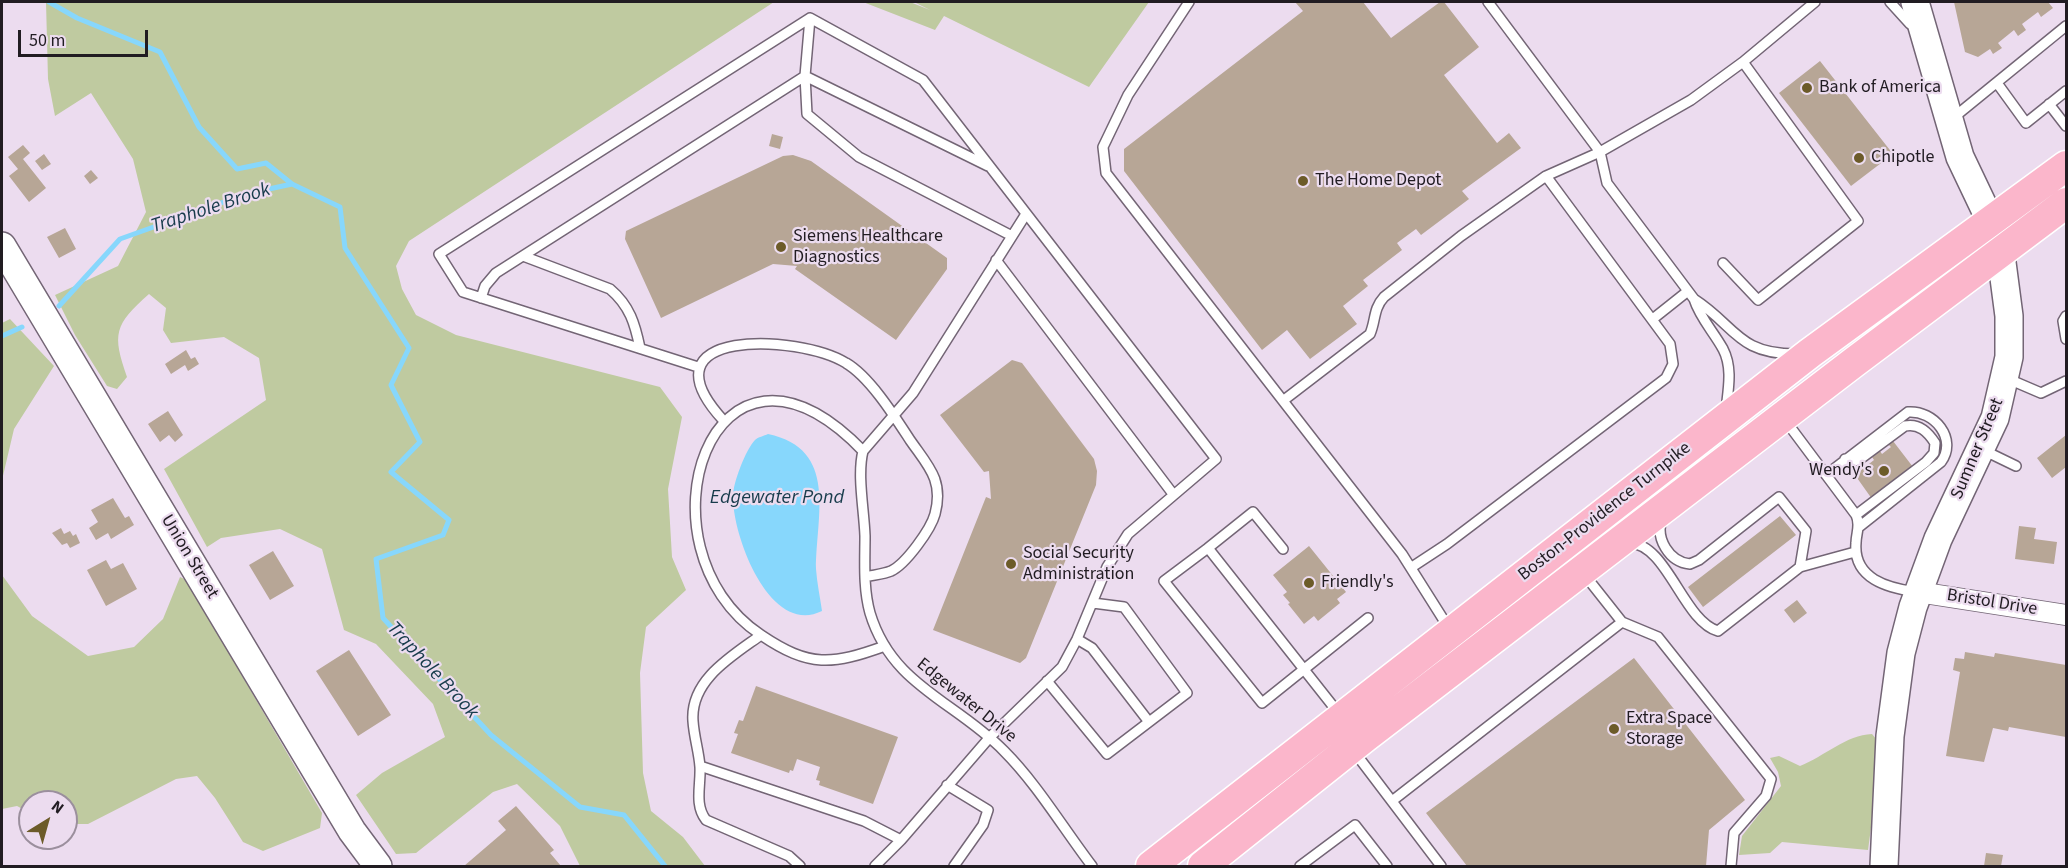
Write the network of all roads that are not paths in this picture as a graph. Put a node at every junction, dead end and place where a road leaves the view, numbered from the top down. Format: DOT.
graph roads {
  1 [pos="1189,2"];
  2 [pos="1488,2"];
  3 [pos="1815,2"];
  4 [pos="1911,3"];
  5 [pos="810,18"];
  6 [pos="2067,26"];
  7 [pos="1743,62"];
  8 [pos="805,76"];
  9 [pos="1997,83"];
  10 [pos="2067,91"];
  11 [pos="2049,104"];
  12 [pos="1949,121"];
  13 [pos="2067,126"];
  14 [pos="1600,152"];
  15 [pos="2067,166"];
  16 [pos="990,167"];
  17 [pos="1546,176"];
  18 [pos="2067,204"];
  19 [pos="1026,214"];
  20 [pos="1990,220"];
  21 [pos="1012,236"];
  22 [pos="2,246"];
  23 [pos="2001,255"];
  24 [pos="523,256"];
  25 [pos="996,260"];
  26 [pos="1723,263"];
  27 [pos="1691,295"];
  28 [pos="481,298"];
  29 [pos="2067,316"];
  30 [pos="1654,318"];
  31 [pos="2067,339"];
  32 [pos="640,348"];
  33 [pos="1810,353"];
  34 [pos="698,367"];
  35 [pos="2006,378"];
  36 [pos="2067,381"];
  37 [pos="1284,400"];
  38 [pos="895,417"];
  39 [pos="1784,418"];
  40 [pos="1725,419"];
  41 [pos="723,420"];
  42 [pos="1981,449"];
  43 [pos="863,451"];
  44 [pos="1845,459"];
  45 [pos="2016,466"];
  46 [pos="1826,475"];
  47 [pos="1173,494"];
  48 [pos="1670,504"];
  49 [pos="1856,515"];
  50 [pos="1858,527"];
  51 [pos="1617,545"];
  52 [pos="1208,548"];
  53 [pos="1283,549"];
  54 [pos="1855,552"];
  55 [pos="1412,567"];
  56 [pos="1800,567"];
  57 [pos="1583,572"];
  58 [pos="865,577"];
  59 [pos="1918,592"];
  60 [pos="1093,603"];
  61 [pos="2067,615"];
  62 [pos="1368,618"];
  63 [pos="1622,621"];
  64 [pos="1451,632"];
  65 [pos="761,635"];
  66 [pos="1077,639"];
  67 [pos="885,646"];
  68 [pos="1303,669"];
  69 [pos="1047,681"];
  70 [pos="1342,717"];
  71 [pos="1149,722"];
  72 [pos="990,737"];
  73 [pos="1352,748"];
  74 [pos="700,766"];
  75 [pos="947,785"];
  76 [pos="1392,801"];
  77 [pos="901,840"];
  78 [pos="370,859"];
  79 [pos="800,867"];
  80 [pos="875,867"];
  81 [pos="954,867"];
  82 [pos="1092,867"];
  83 [pos="1151,867"];
  84 [pos="1203,867"];
  85 [pos="1300,867"];
  86 [pos="1387,867"];
  87 [pos="1441,867"];
  88 [pos="1731,867"];
  89 [pos="1884,867"];
  1 -- 37 [label="lane"];
  2 -- 14 [label="lane"];
  3 -- 7 [label="lane"];
  4 -- 12 [label="main road, Sumner Street"];
  5 -- 8 [label="lane"];
  5 -- 16 [label="lane"];
  5 -- 28 [label="lane"];
  6 -- 9 [label="lane"];
  7 -- 14 [label="lane"];
  7 -- 26 [label="lane"];
  8 -- 16 [label="lane"];
  8 -- 21 [label="lane"];
  8 -- 24 [label="lane"];
  9 -- 11 [label="lane"];
  9 -- 12 [label="lane"];
  10 -- 11 [label="lane"];
  11 -- 13 [label="lane"];
  12 -- 20 [label="main road, Sumner Street"];
  14 -- 17 [label="lane"];
  14 -- 27 [label="lane"];
  15 -- 20 [label="main road, Boston-Providence Turnpike"];
  16 -- 19 [label="lane"];
  17 -- 30 [label="lane"];
  17 -- 37 [label="lane"];
  18 -- 23 [label="main road, Boston-Providence Turnpike"];
  19 -- 21 [label="lane"];
  19 -- 47 [label="lane"];
  20 -- 23 [label="main road, Sumner Street"];
  20 -- 33 [label="main road, Boston-Providence Turnpike"];
  21 -- 25 [label="lane"];
  22 -- 78 [label="main road, Union Street"];
  23 -- 35 [label="main road, Sumner Street"];
  23 -- 39 [label="main road, Boston-Providence Turnpike"];
  24 -- 28 [label="lane"];
  24 -- 32 [label="lane"];
  25 -- 38 [label="lane"];
  25 -- 47 [label="lane"];
  27 -- 30 [label="lane"];
  27 -- 33 [label="lane"];
  27 -- 40 [label="lane"];
  28 -- 32 [label="lane"];
  29 -- 31 [label="lane"];
  30 -- 55 [label="lane"];
  32 -- 34 [label="lane"];
  33 -- 40 [label="main road, Boston-Providence Turnpike"];
  34 -- 38 [label="lane"];
  34 -- 41 [label="lane"];
  35 -- 36 [label="lane"];
  35 -- 42 [label="main road, Sumner Street"];
  37 -- 55 [label="lane"];
  38 -- 43 [label="lane"];
  38 -- 58 [label="lane"];
  39 -- 46 [label="lane"];
  39 -- 48 [label="main road, Boston-Providence Turnpike"];
  40 -- 64 [label="main road, Boston-Providence Turnpike"];
  41 -- 43 [label="lane"];
  41 -- 65 [label="lane"];
  42 -- 45 [label="lane"];
  42 -- 59 [label="main road, Sumner Street"];
  43 -- 58 [label="lane, Edgewater Drive"];
  44 -- 46 [label="lane"];
  44 -- 49 [label="lane"];
  44 -- 50 [label="lane"];
  46 -- 49 [label="lane"];
  47 -- 60 [label="lane"];
  48 -- 51 [label="main road, Boston-Providence Turnpike"];
  48 -- 56 [label="lane"];
  49 -- 50 [label="lane"];
  50 -- 54 [label="lane"];
  51 -- 56 [label="lane"];
  51 -- 57 [label="main road, Boston-Providence Turnpike"];
  52 -- 53 [label="lane"];
  52 -- 68 [label="lane"];
  52 -- 68 [label="lane"];
  54 -- 56 [label="lane"];
  54 -- 59 [label="lane"];
  55 -- 64 [label="lane"];
  57 -- 63 [label="lane"];
  57 -- 73 [label="main road, Boston-Providence Turnpike"];
  58 -- 67 [label="lane, Edgewater Drive"];
  59 -- 61 [label="street, Bristol Drive"];
  59 -- 89 [label="main road, Sumner Street"];
  60 -- 66 [label="lane"];
  60 -- 71 [label="lane"];
  62 -- 68 [label="lane"];
  63 -- 76 [label="lane"];
  63 -- 88 [label="lane"];
  64 -- 70 [label="main road, Boston-Providence Turnpike"];
  65 -- 67 [label="lane"];
  65 -- 74 [label="lane"];
  66 -- 69 [label="lane"];
  66 -- 71 [label="lane"];
  67 -- 72 [label="lane, Edgewater Drive"];
  68 -- 70 [label="lane"];
  69 -- 71 [label="lane"];
  69 -- 72 [label="lane"];
  70 -- 83 [label="main road, Boston-Providence Turnpike"];
  72 -- 75 [label="lane"];
  72 -- 82 [label="lane, Edgewater Drive"];
  73 -- 76 [label="lane"];
  73 -- 84 [label="main road, Boston-Providence Turnpike"];
  74 -- 77 [label="lane"];
  74 -- 79 [label="lane"];
  75 -- 77 [label="lane"];
  75 -- 81 [label="lane"];
  76 -- 87 [label="lane"];
  77 -- 80 [label="lane"];
  85 -- 86 [label="lane"];
}
